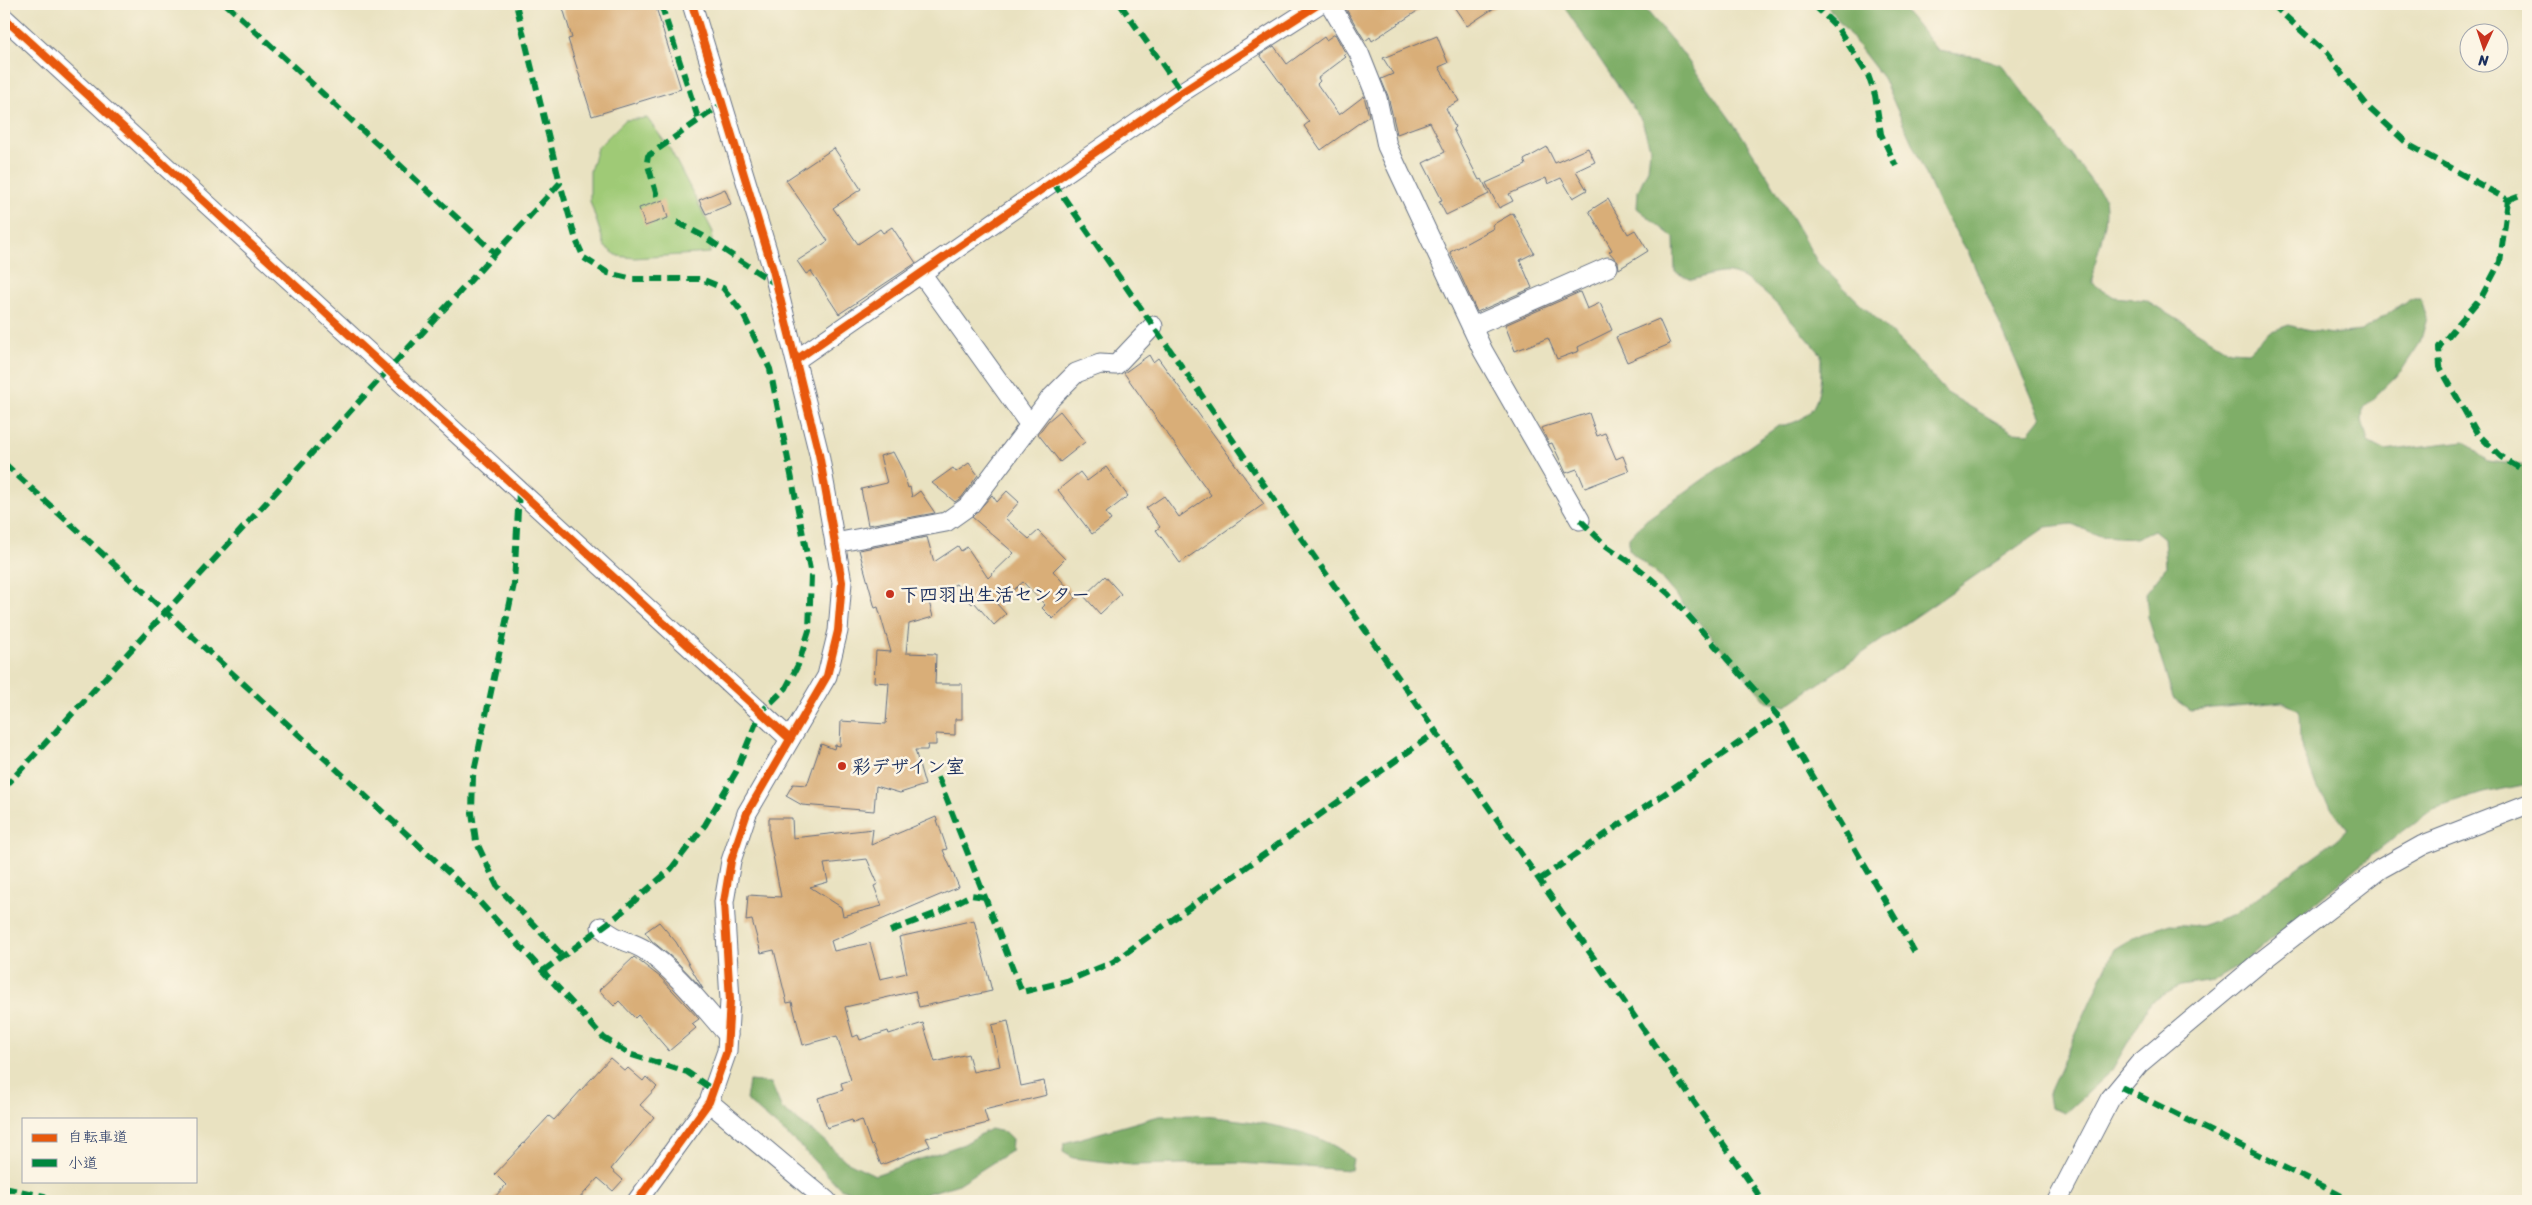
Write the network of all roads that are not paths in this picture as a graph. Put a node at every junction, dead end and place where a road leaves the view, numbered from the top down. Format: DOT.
graph roads {
  1 [pos="692,4"];
  2 [pos="1319,4"];
  3 [pos="1330,4"];
  4 [pos="4,18"];
  5 [pos="1608,267"];
  6 [pos="922,273"];
  7 [pos="1153,326"];
  8 [pos="1472,327"];
  9 [pos="796,360"];
  10 [pos="1030,425"];
  11 [pos="1580,520"];
  12 [pos="835,543"];
  13 [pos="790,739"];
  14 [pos="2528,804"];
  15 [pos="601,927"];
  16 [pos="728,1035"];
  17 [pos="709,1102"];
  18 [pos="637,1201"];
  19 [pos="827,1201"];
  20 [pos="2057,1201"];
  1 -- 9 [label="street"];
  2 -- 6 [label="street"];
  3 -- 8 [label="street"];
  4 -- 13 [label="street"];
  5 -- 8 [label="street"];
  6 -- 9 [label="street"];
  6 -- 10 [label="street"];
  7 -- 10 [label="street"];
  8 -- 11 [label="street"];
  9 -- 12 [label="street"];
  10 -- 12 [label="street"];
  12 -- 13 [label="street"];
  13 -- 16 [label="street"];
  14 -- 20 [label="street"];
  15 -- 16 [label="street"];
  16 -- 17 [label="street"];
  17 -- 18 [label="street"];
  17 -- 19 [label="street"];
}
